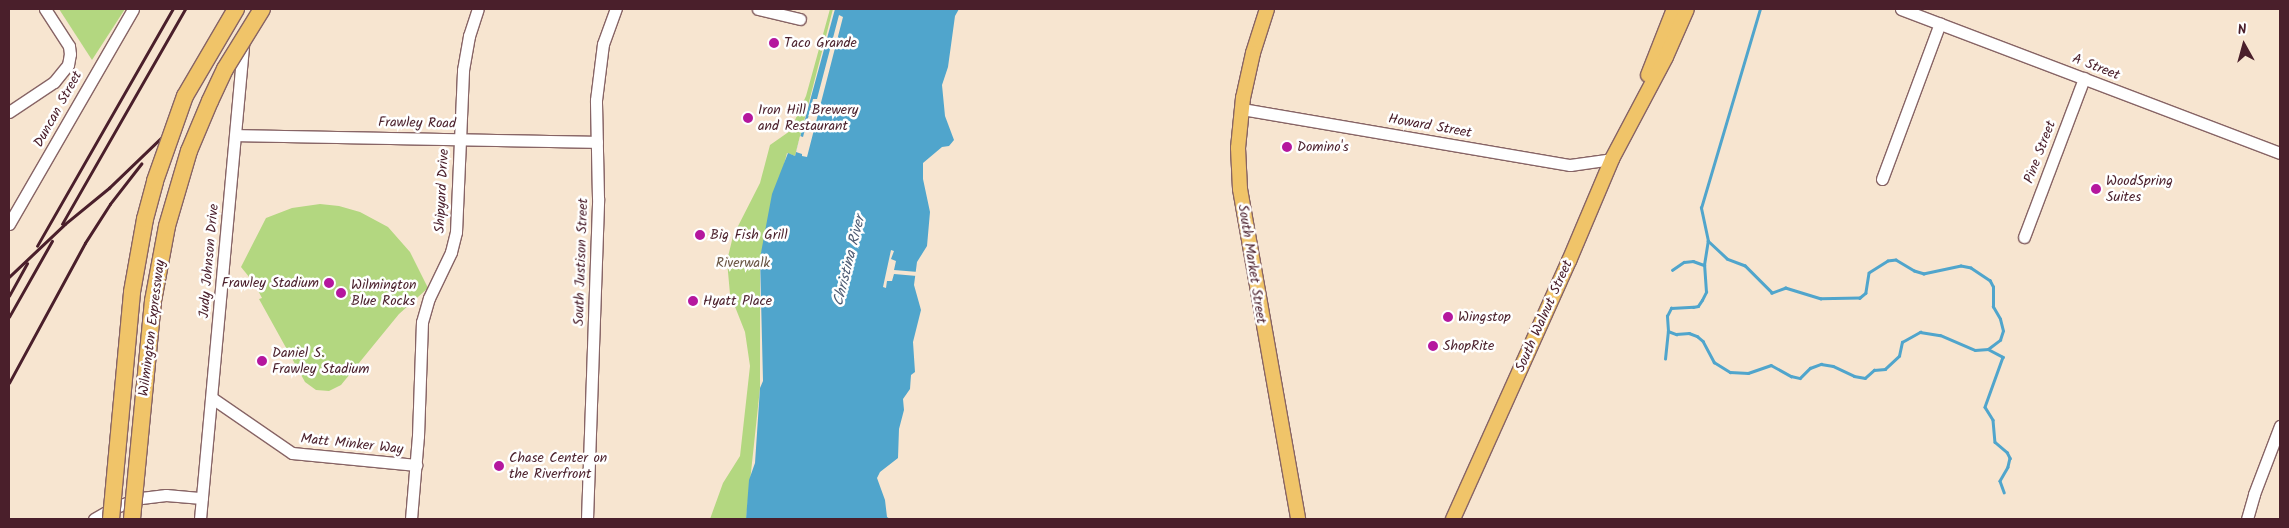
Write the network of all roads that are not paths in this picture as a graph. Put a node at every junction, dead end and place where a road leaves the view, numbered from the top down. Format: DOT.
graph roads {
  1 [pos="45,9"];
  2 [pos="133,9"];
  3 [pos="236,9"];
  4 [pos="256,9"];
  5 [pos="262,9"];
  6 [pos="478,9"];
  7 [pos="616,9"];
  8 [pos="758,9"];
  9 [pos="1267,9"];
  10 [pos="1674,9"];
  11 [pos="1687,9"];
  12 [pos="1901,9"];
  13 [pos="800,20"];
  14 [pos="1940,23"];
  15 [pos="2084,78"];
  16 [pos="1242,109"];
  17 [pos="9,112"];
  18 [pos="1635,113"];
  19 [pos="236,135"];
  20 [pos="460,139"];
  21 [pos="597,142"];
  22 [pos="2280,153"];
  23 [pos="1612,159"];
  24 [pos="1882,179"];
  25 [pos="9,224"];
  26 [pos="2024,237"];
  27 [pos="212,398"];
  28 [pos="2280,426"];
  29 [pos="416,465"];
  30 [pos="202,498"];
  31 [pos="94,519"];
  32 [pos="111,519"];
  33 [pos="132,519"];
  34 [pos="200,519"];
  35 [pos="411,519"];
  36 [pos="587,519"];
  37 [pos="1298,519"];
  38 [pos="1453,519"];
  39 [pos="2247,519"];
  1 -- 17 [label="street"];
  2 -- 25 [label="street, Duncan Street"];
  3 -- 32 [label="highway, Wilmington Expressway, bridge"];
  4 -- 19 [label="street, Judy Johnson Drive"];
  5 -- 33 [label="highway, Wilmington Expressway, bridge"];
  6 -- 20 [label="street, Shipyard Drive"];
  7 -- 21 [label="street, South Justison Street"];
  8 -- 13 [label="street"];
  9 -- 16 [label="main road, South Market Street"];
  10 -- 18 [label="main road, South Walnut Street"];
  11 -- 18 [label="main road, South Walnut Street"];
  12 -- 14 [label="street, A Street"];
  14 -- 15 [label="street, A Street"];
  14 -- 24 [label="street"];
  15 -- 22 [label="street, A Street"];
  15 -- 26 [label="street, Pine Street"];
  16 -- 23 [label="street, Howard Street"];
  16 -- 37 [label="main road, South Market Street"];
  18 -- 23 [label="main road, South Walnut Street"];
  19 -- 20 [label="street, Frawley Road"];
  19 -- 27 [label="street, Judy Johnson Drive"];
  20 -- 21 [label="street, Frawley Road"];
  20 -- 29 [label="street, Shipyard Drive"];
  21 -- 36 [label="street, South Justison Street"];
  23 -- 38 [label="main road, South Walnut Street"];
  27 -- 29 [label="street, Matt Minker Way"];
  27 -- 30 [label="street, Judy Johnson Drive"];
  28 -- 39 [label="street"];
  29 -- 35 [label="street, Shipyard Drive"];
  30 -- 31 [label="street"];
  30 -- 34 [label="street, Judy Johnson Drive"];
}
